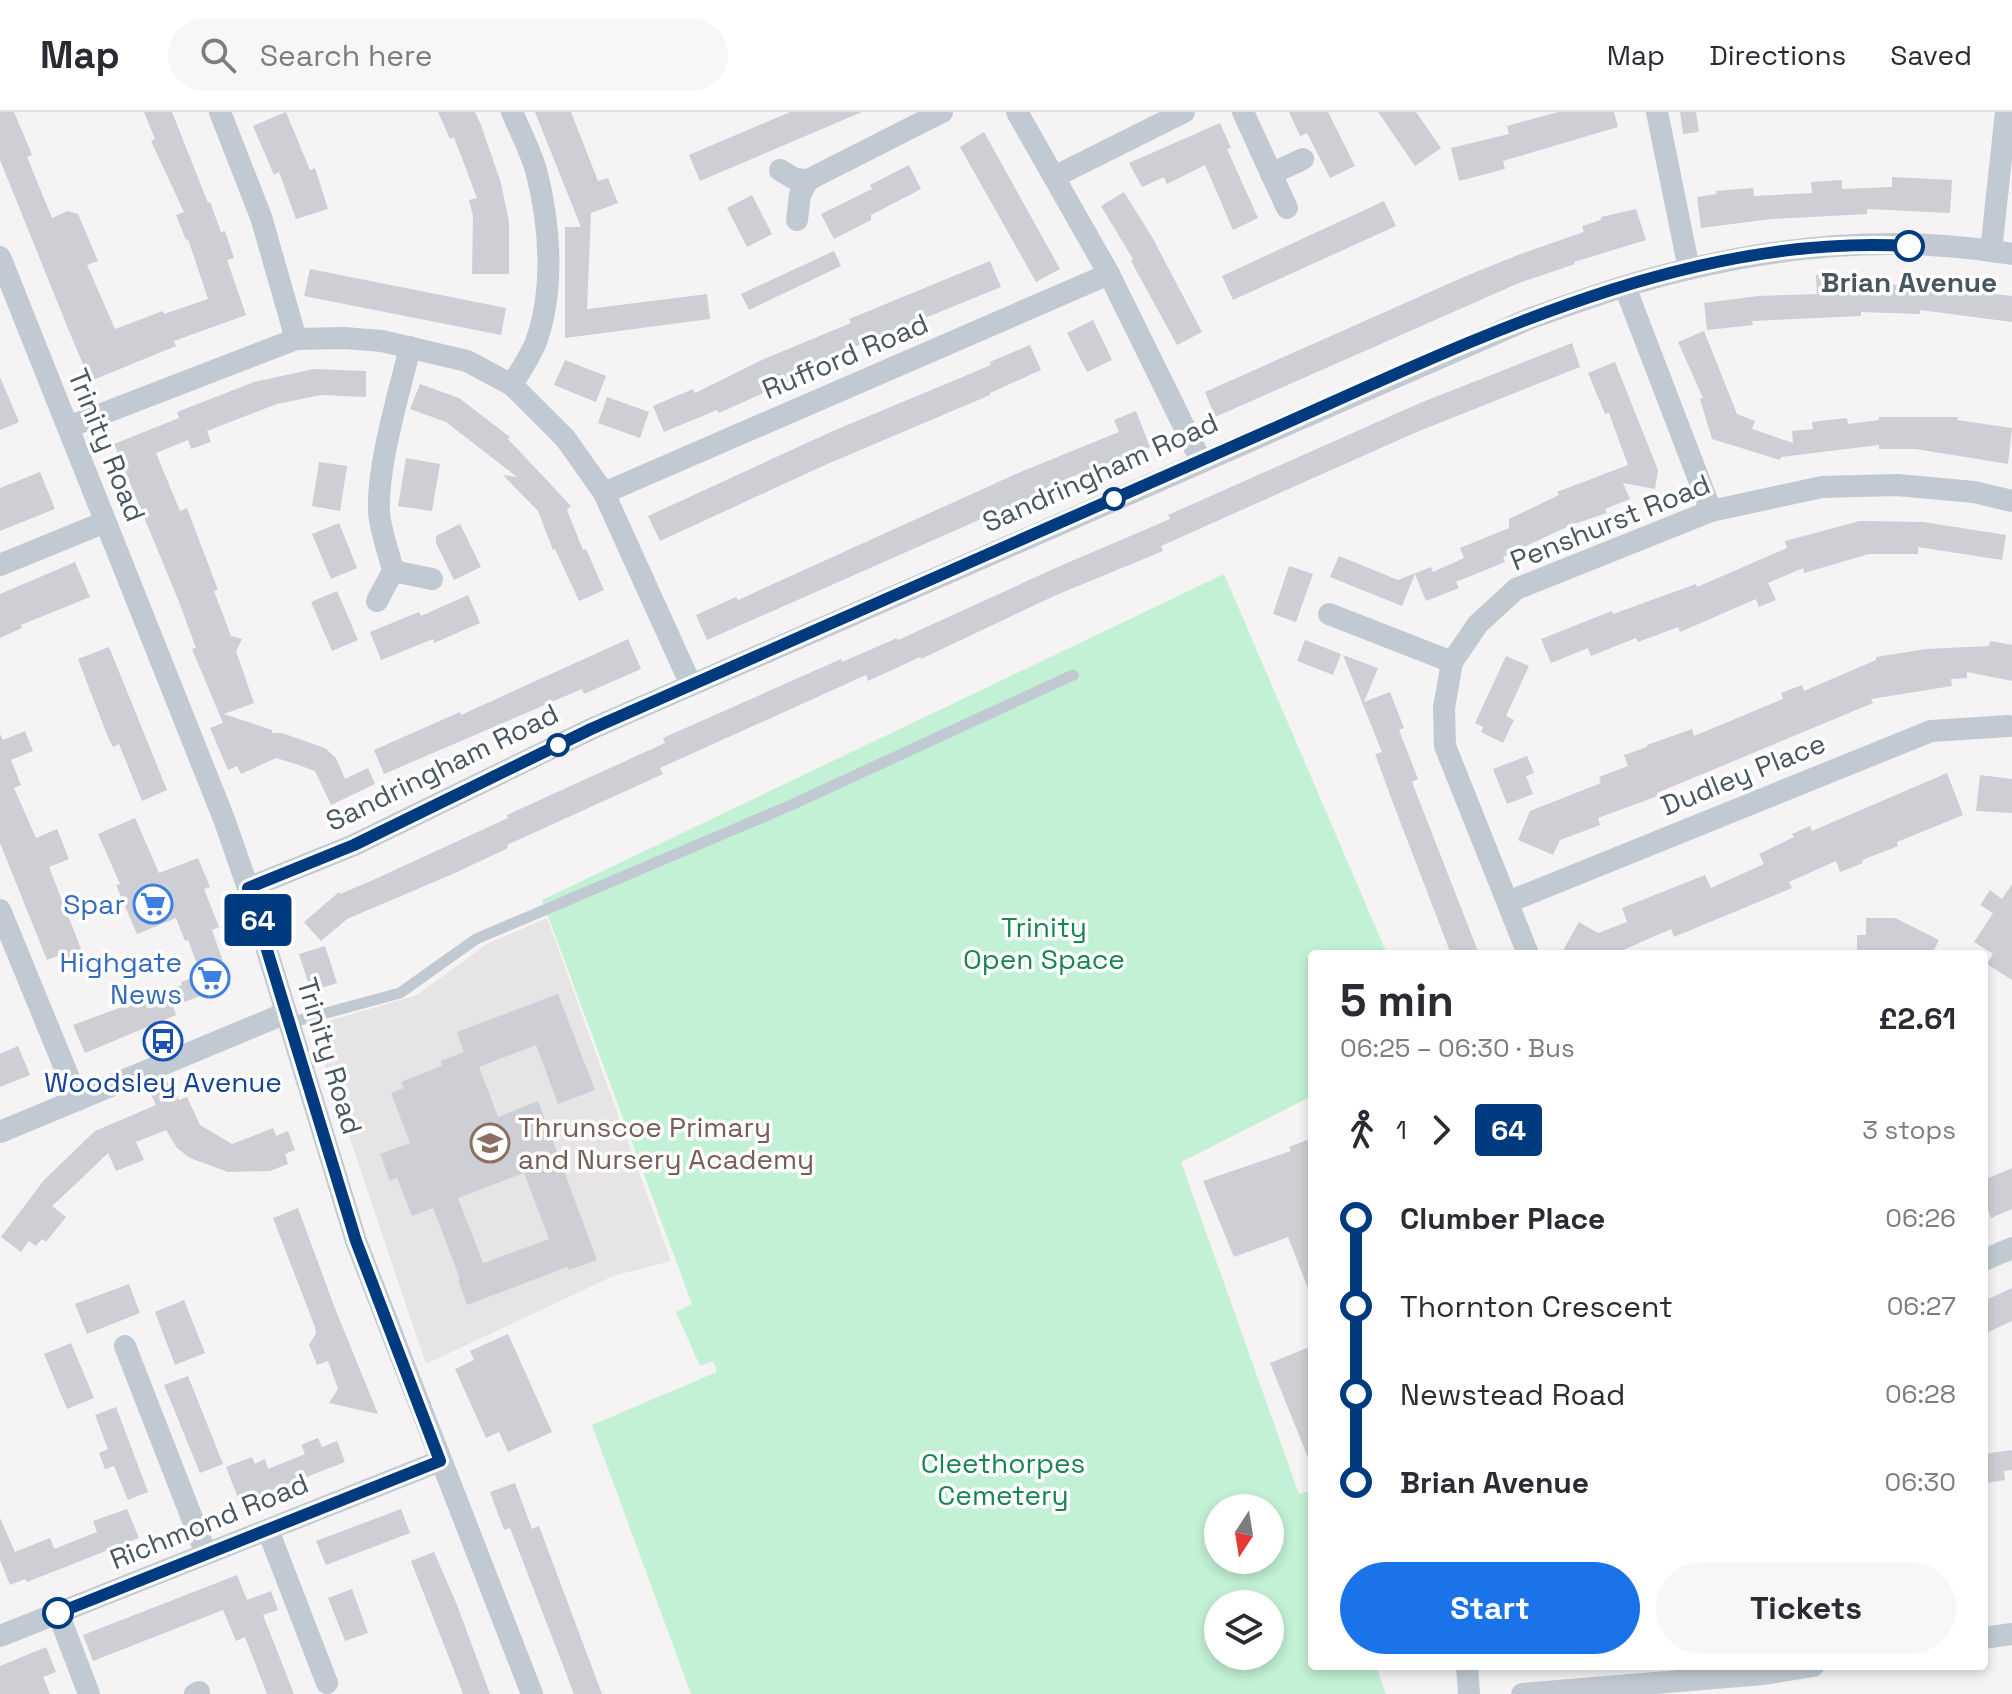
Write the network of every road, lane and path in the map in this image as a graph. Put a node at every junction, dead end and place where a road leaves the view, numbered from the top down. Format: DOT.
graph roads {
  1 [pos="220,112"];
  2 [pos="512,112"];
  3 [pos="942,112"];
  4 [pos="1017,112"];
  5 [pos="1184,112"];
  6 [pos="1243,112"];
  7 [pos="1657,112"];
  8 [pos="2006,112"];
  9 [pos="1303,159"];
  10 [pos="780,170"];
  11 [pos="1271,174"];
  12 [pos="1054,177"];
  13 [pos="808,180"];
  14 [pos="1287,208"];
  15 [pos="797,220"];
  16 [pos="2002,252"];
  17 [pos="0,257"];
  18 [pos="1689,269"];
  19 [pos="1109,274"];
  20 [pos="1625,287"];
  21 [pos="296,339"];
  22 [pos="410,347"];
  23 [pos="512,385"];
  24 [pos="68,427"];
  25 [pos="1201,461"];
  26 [pos="604,493"];
  27 [pos="2012,501"];
  28 [pos="1711,511"];
  29 [pos="105,522"];
  30 [pos="0,565"];
  31 [pos="393,571"];
  32 [pos="432,579"];
  33 [pos="377,601"];
  34 [pos="1329,614"];
  35 [pos="1452,662"];
  36 [pos="1073,675"];
  37 [pos="691,685"];
  38 [pos="2008,726"];
  39 [pos="248,888"];
  40 [pos="1508,902"];
  41 [pos="0,910"];
  42 [pos="1526,950"];
  43 [pos="287,1018"];
  44 [pos="78,1100"];
  45 [pos="0,1132"];
  46 [pos="2012,1248"];
  47 [pos="1988,1258"];
  48 [pos="125,1346"];
  49 [pos="440,1461"];
  50 [pos="268,1530"];
  51 [pos="206,1554"];
  52 [pos="58,1613"];
  53 [pos="2012,1634"];
  54 [pos="0,1636"];
  55 [pos="1988,1637"];
  56 [pos="1467,1670"];
  57 [pos="1788,1670"];
  58 [pos="327,1683"];
  59 [pos="89,1694"];
  60 [pos="532,1694"];
  61 [pos="1469,1694"];
  62 [pos="1522,1694"];
  1 -- 21 [label="street"];
  2 -- 23 [label="street"];
  3 -- 13 [label="street"];
  4 -- 12 [label="street"];
  5 -- 12 [label="street"];
  6 -- 11 [label="street"];
  7 -- 18 [label="street"];
  8 -- 16 [label="street"];
  9 -- 11 [label="street"];
  10 -- 13 [label="street"];
  11 -- 14 [label="street"];
  12 -- 19 [label="street"];
  13 -- 15 [label="street"];
  16 -- 18 [label="street, Sandringham Road"];
  17 -- 24 [label="street, Trinity Road"];
  18 -- 20 [label="street, Sandringham Road"];
  19 -- 25 [label="street"];
  19 -- 26 [label="street, Rufford Road"];
  20 -- 25 [label="street, Sandringham Road"];
  20 -- 28 [label="street"];
  21 -- 22 [label="street"];
  21 -- 24 [label="street"];
  22 -- 23 [label="street"];
  22 -- 31 [label="street"];
  23 -- 26 [label="street"];
  24 -- 29 [label="street, Trinity Road"];
  25 -- 37 [label="street, Sandringham Road"];
  26 -- 37 [label="street"];
  27 -- 28 [label="street, Penshurst Road"];
  28 -- 35 [label="street, Penshurst Road"];
  29 -- 30 [label="street"];
  29 -- 39 [label="street, Trinity Road"];
  31 -- 32 [label="street"];
  31 -- 33 [label="street"];
  34 -- 35 [label="street"];
  35 -- 40 [label="street, Penshurst Road"];
  36 -- 43 [label="lane"];
  37 -- 39 [label="street, Sandringham Road"];
  38 -- 40 [label="street, Dudley Place"];
  39 -- 43 [label="street, Trinity Road"];
  40 -- 42 [label="street, Penshurst Road"];
  41 -- 44 [label="street"];
  43 -- 44 [label="street"];
  43 -- 49 [label="street, Trinity Road"];
  44 -- 45 [label="street"];
  46 -- 47 [label="street"];
  48 -- 51 [label="street"];
  49 -- 50 [label="street, Richmond Road"];
  49 -- 60 [label="street, Trinity Road"];
  50 -- 51 [label="street, Richmond Road"];
  50 -- 58 [label="street"];
  51 -- 52 [label="street, Richmond Road"];
  52 -- 54 [label="street, Richmond Road"];
  52 -- 59 [label="street"];
  53 -- 55 [label="street"];
  56 -- 61 [label="street"];
  57 -- 62 [label="street"];
}
